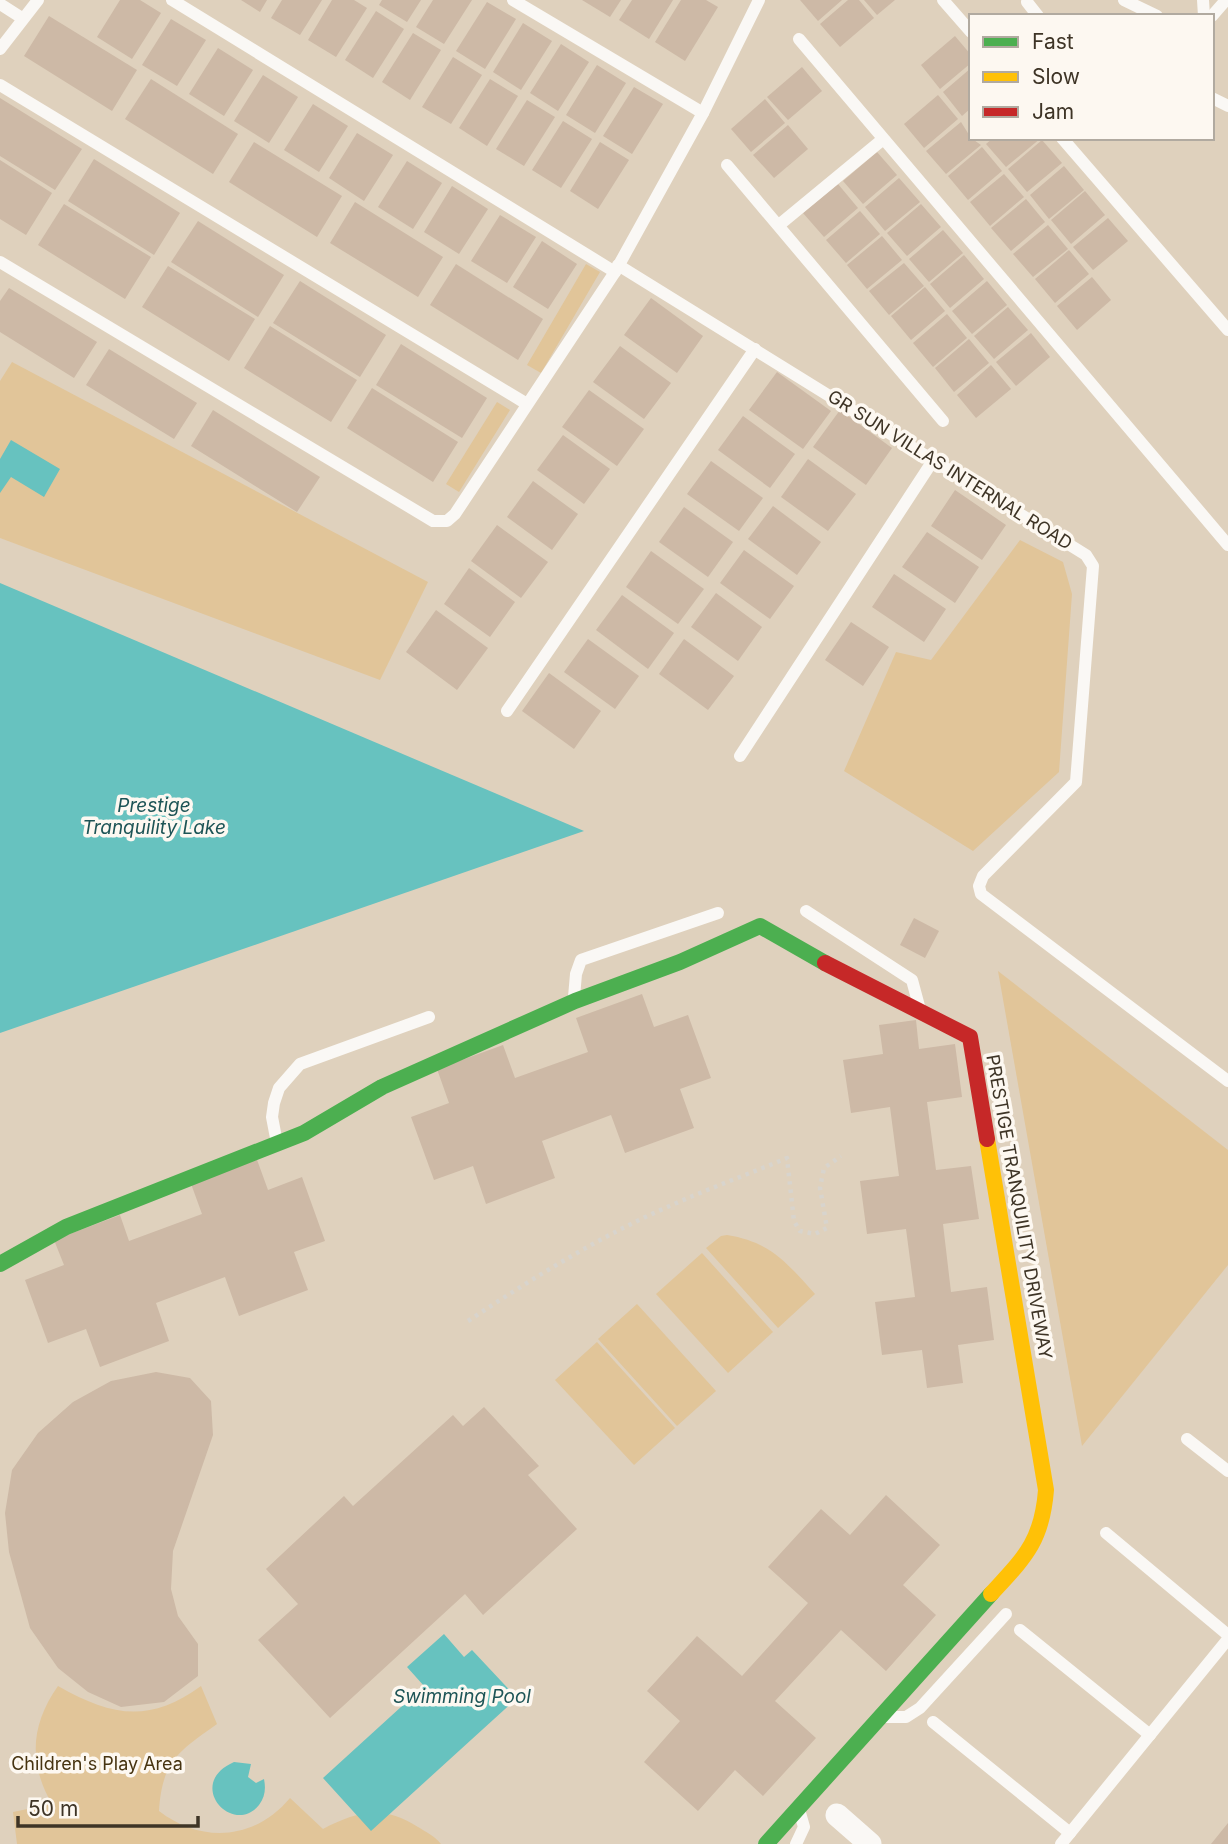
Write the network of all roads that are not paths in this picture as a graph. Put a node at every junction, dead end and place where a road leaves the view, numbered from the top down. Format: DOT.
graph roads {
  1 [pos="38,0"];
  2 [pos="172,0"];
  3 [pos="513,0"];
  4 [pos="759,0"];
  5 [pos="943,0"];
  6 [pos="1124,0"];
  7 [pos="1226,0"];
  8 [pos="1027,2"];
  9 [pos="0,4"];
  10 [pos="1036,14"];
  11 [pos="1153,14"];
  12 [pos="1214,14"];
  13 [pos="22,18"];
  14 [pos="969,30"];
  15 [pos="799,39"];
  16 [pos="0,49"];
  17 [pos="0,85"];
  18 [pos="703,113"];
  19 [pos="882,140"];
  20 [pos="1064,140"];
  21 [pos="727,164"];
  22 [pos="779,225"];
  23 [pos="0,262"];
  24 [pos="617,268"];
  25 [pos="1228,330"];
  26 [pos="755,349"];
  27 [pos="527,404"];
  28 [pos="943,421"];
  29 [pos="933,459"];
  30 [pos="1228,545"];
  31 [pos="507,711"];
  32 [pos="740,756"];
  33 [pos="806,911"];
  34 [pos="718,913"];
  35 [pos="575,1001"];
  36 [pos="921,1013"];
  37 [pos="429,1017"];
  38 [pos="1228,1081"];
  39 [pos="277,1143"];
  40 [pos="0,1264"];
  41 [pos="1187,1439"];
  42 [pos="1228,1471"];
  43 [pos="1105,1533"];
  44 [pos="1006,1614"];
  45 [pos="1020,1630"];
  46 [pos="1228,1637"];
  47 [pos="881,1716"];
  48 [pos="933,1722"];
  49 [pos="1150,1735"];
  50 [pos="798,1810"];
  51 [pos="837,1815"];
  52 [pos="1070,1833"];
  53 [pos="766,1844"];
  54 [pos="796,1844"];
  55 [pos="870,1844"];
  56 [pos="1061,1844"];
  1 -- 13 [label="lane"];
  2 -- 24 [label="lane, GR SUN VILLAS INTERNAL ROAD"];
  3 -- 18 [label="lane"];
  4 -- 18 [label="lane"];
  5 -- 14 [label="lane"];
  6 -- 11 [label="lane"];
  7 -- 12 [label="lane"];
  8 -- 10 [label="lane"];
  9 -- 13 [label="lane"];
  13 -- 16 [label="lane"];
  15 -- 19 [label="lane"];
  17 -- 27 [label="lane"];
  18 -- 24 [label="lane"];
  19 -- 22 [label="lane"];
  19 -- 30 [label="lane"];
  20 -- 25 [label="lane"];
  21 -- 22 [label="lane"];
  22 -- 28 [label="lane"];
  23 -- 27 [label="lane"];
  24 -- 26 [label="lane, GR SUN VILLAS INTERNAL ROAD"];
  24 -- 27 [label="lane"];
  26 -- 29 [label="lane, GR SUN VILLAS INTERNAL ROAD"];
  26 -- 31 [label="lane"];
  29 -- 32 [label="lane"];
  29 -- 38 [label="lane, GR SUN VILLAS INTERNAL ROAD"];
  33 -- 36 [label="lane"];
  34 -- 35 [label="lane"];
  35 -- 36 [label="street, PRESTIGE TRANQUILITY DRIVEWAY"];
  35 -- 39 [label="street, PRESTIGE TRANQUILITY DRIVEWAY"];
  36 -- 47 [label="street, PRESTIGE TRANQUILITY DRIVEWAY"];
  37 -- 39 [label="lane"];
  39 -- 40 [label="street, PRESTIGE TRANQUILITY DRIVEWAY"];
  41 -- 42 [label="lane"];
  43 -- 46 [label="lane"];
  44 -- 47 [label="lane"];
  45 -- 49 [label="lane"];
  46 -- 49 [label="lane"];
  47 -- 50 [label="street, PRESTIGE TRANQUILITY DRIVEWAY"];
  48 -- 52 [label="lane"];
  49 -- 52 [label="lane"];
  50 -- 53 [label="street, PRESTIGE TRANQUILITY DRIVEWAY"];
  50 -- 54 [label="lane"];
  51 -- 55 [label="street"];
  52 -- 56 [label="lane"];
}
